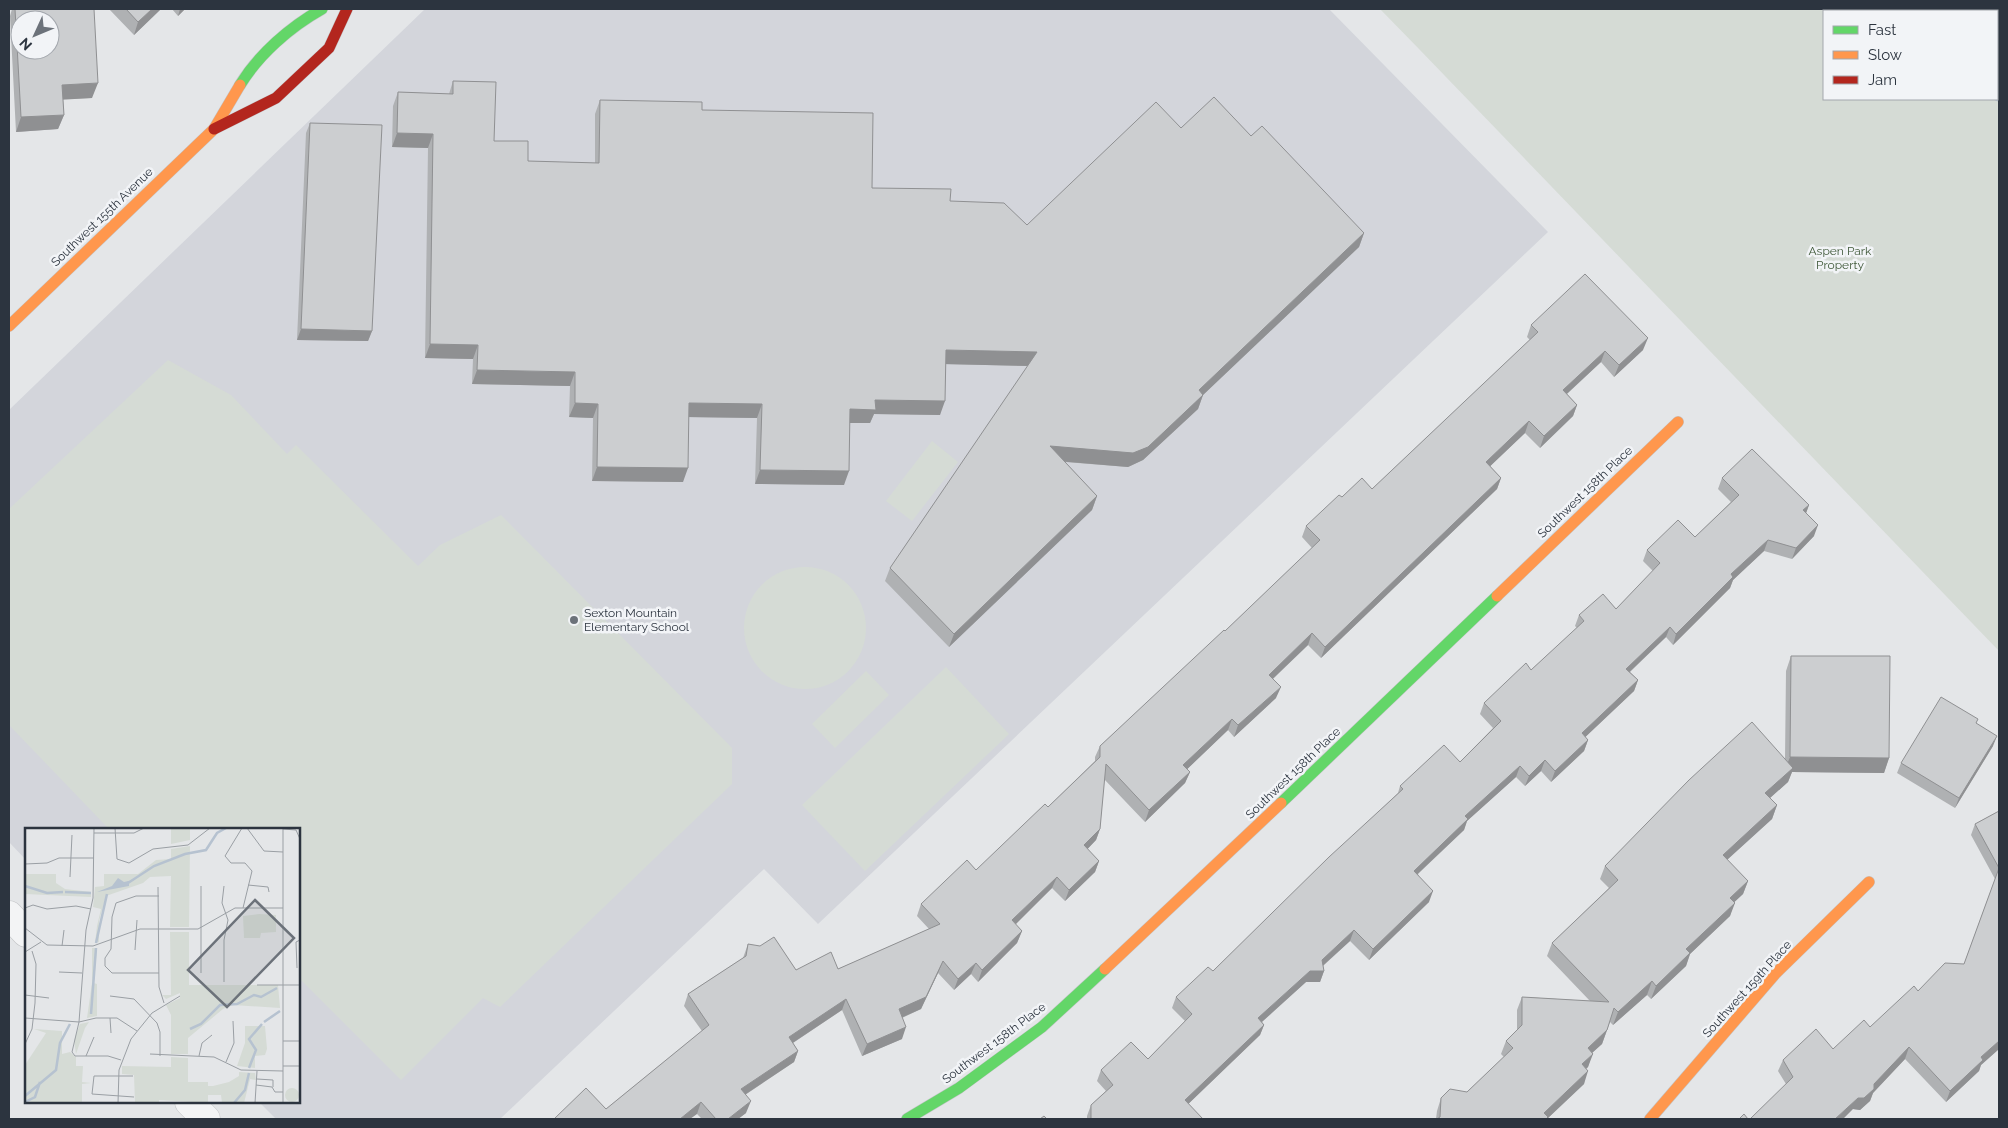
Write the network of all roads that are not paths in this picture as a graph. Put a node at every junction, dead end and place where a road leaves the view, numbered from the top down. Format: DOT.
graph roads {
  1 [pos="322,9"];
  2 [pos="347,9"];
  3 [pos="214,129"];
  4 [pos="9,326"];
  5 [pos="1678,422"];
  6 [pos="1869,882"];
  7 [pos="9,915"];
  8 [pos="25,932"];
  9 [pos="190,1103"];
  10 [pos="206,1119"];
  11 [pos="907,1119"];
  12 [pos="1650,1119"];
  1 -- 3 [label="street, Southwest 155th Avenue"];
  2 -- 3 [label="street, Southwest 155th Avenue"];
  3 -- 4 [label="street, Southwest 155th Avenue"];
  5 -- 11 [label="street, Southwest 158th Place"];
  6 -- 12 [label="street, Southwest 159th Place"];
  7 -- 8 [label="street"];
  9 -- 10 [label="street"];
}
